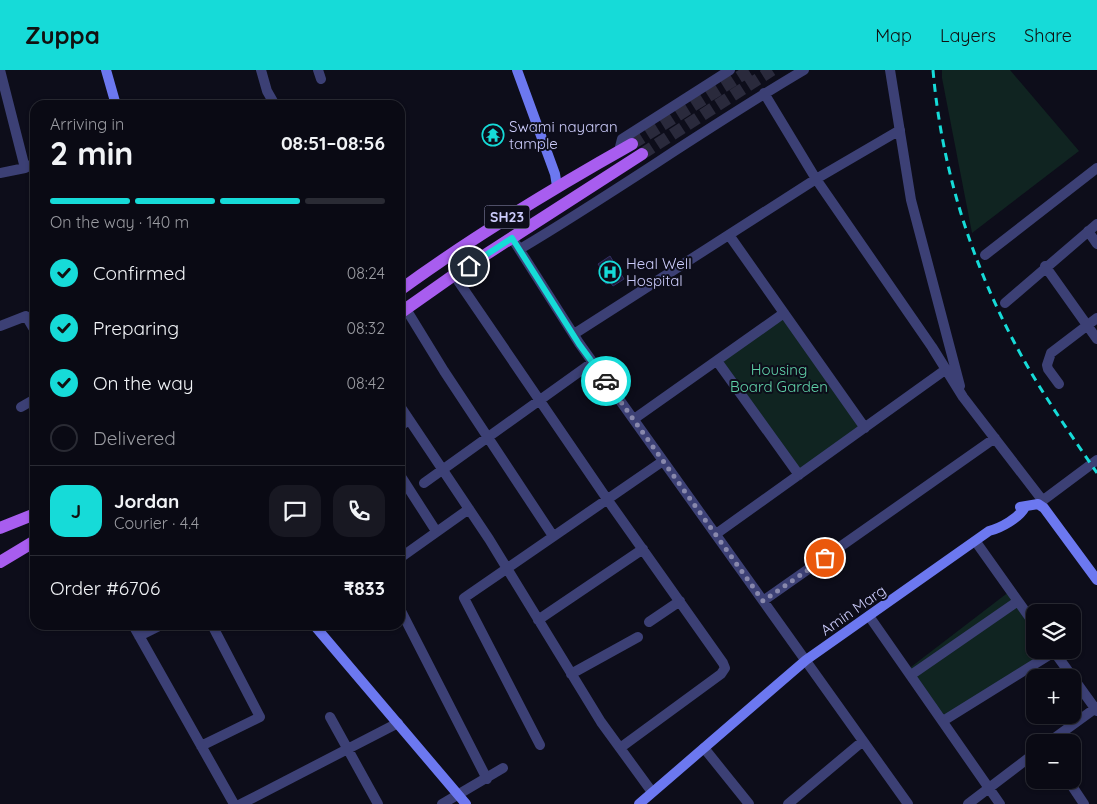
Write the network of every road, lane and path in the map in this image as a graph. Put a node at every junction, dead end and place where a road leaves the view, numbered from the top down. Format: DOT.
graph roads {
  1 [pos="0,70"];
  2 [pos="106,70"];
  3 [pos="261,70"];
  4 [pos="517,70"];
  5 [pos="730,70"];
  6 [pos="804,70"];
  7 [pos="890,70"];
  8 [pos="764,93"];
  9 [pos="115,100"];
  10 [pos="272,100"];
  11 [pos="5,103"];
  12 [pos="900,130"];
  13 [pos="632,144"];
  14 [pos="619,151"];
  15 [pos="642,154"];
  16 [pos="30,166"];
  17 [pos="25,168"];
  18 [pos="1097,168"];
  19 [pos="0,173"];
  20 [pos="816,179"];
  21 [pos="556,186"];
  22 [pos="1097,224"];
  23 [pos="1088,231"];
  24 [pos="729,235"];
  25 [pos="512,238"];
  26 [pos="1097,244"];
  27 [pos="520,250"];
  28 [pos="985,255"];
  29 [pos="1045,266"];
  30 [pos="454,275"];
  31 [pos="405,287"];
  32 [pos="1005,303"];
  33 [pos="405,310"];
  34 [pos="784,313"];
  35 [pos="405,314"];
  36 [pos="1097,318"];
  37 [pos="30,323"];
  38 [pos="0,326"];
  39 [pos="1087,326"];
  40 [pos="574,334"];
  41 [pos="1097,339"];
  42 [pos="717,361"];
  43 [pos="593,362"];
  44 [pos="945,370"];
  45 [pos="1059,384"];
  46 [pos="963,397"];
  47 [pos="539,400"];
  48 [pos="30,402"];
  49 [pos="21,407"];
  50 [pos="405,414"];
  51 [pos="634,419"];
  52 [pos="409,420"];
  53 [pos="405,423"];
  54 [pos="865,428"];
  55 [pos="488,438"];
  56 [pos="995,438"];
  57 [pos="1097,460"];
  58 [pos="663,461"];
  59 [pos="443,470"];
  60 [pos="799,475"];
  61 [pos="405,483"];
  62 [pos="424,483"];
  63 [pos="607,499"];
  64 [pos="1040,502"];
  65 [pos="469,509"];
  66 [pos="30,516"];
  67 [pos="0,528"];
  68 [pos="436,531"];
  69 [pos="716,534"];
  70 [pos="553,536"];
  71 [pos="976,542"];
  72 [pos="30,544"];
  73 [pos="643,550"];
  74 [pos="405,554"];
  75 [pos="0,562"];
  76 [pos="506,568"];
  77 [pos="1097,580"];
  78 [pos="680,601"];
  79 [pos="763,601"];
  80 [pos="1018,601"];
  81 [pos="1026,612"];
  82 [pos="870,616"];
  83 [pos="405,620"];
  84 [pos="538,620"];
  85 [pos="649,622"];
  86 [pos="136,630"];
  87 [pos="151,630"];
  88 [pos="215,630"];
  89 [pos="318,630"];
  90 [pos="139,636"];
  91 [pos="638,637"];
  92 [pos="1041,659"];
  93 [pos="1060,659"];
  94 [pos="806,660"];
  95 [pos="571,674"];
  96 [pos="911,675"];
  97 [pos="1096,709"];
  98 [pos="330,717"];
  99 [pos="943,721"];
  100 [pos="398,723"];
  101 [pos="1060,734"];
  102 [pos="863,741"];
  103 [pos="540,745"];
  104 [pos="202,746"];
  105 [pos="620,748"];
  106 [pos="704,748"];
  107 [pos="347,749"];
  108 [pos="1026,760"];
  109 [pos="504,768"];
  110 [pos="487,779"];
  111 [pos="989,787"];
  112 [pos="1074,789"];
  113 [pos="652,792"];
  114 [pos="458,794"];
  115 [pos="234,804"];
  116 [pos="241,804"];
  117 [pos="378,804"];
  118 [pos="442,804"];
  119 [pos="466,804"];
  120 [pos="639,804"];
  121 [pos="748,804"];
  122 [pos="788,804"];
  123 [pos="908,804"];
  124 [pos="968,804"];
  125 [pos="1000,804"];
  126 [pos="1084,804"];
  1 -- 11 [label="street"];
  2 -- 9 [label="main road"];
  3 -- 10 [label="street"];
  4 -- 21 [label="main road"];
  5 -- 14 [label="street"];
  6 -- 8 [label="street"];
  7 -- 12 [label="street"];
  8 -- 20 [label="street"];
  8 -- 27 [label="street"];
  11 -- 17 [label="street"];
  12 -- 20 [label="street"];
  12 -- 46 [label="street"];
  13 -- 14 [label="main road, SH23"];
  14 -- 21 [label="main road, SH23"];
  15 -- 25 [label="main road, SH23"];
  16 -- 17 [label="street"];
  17 -- 19 [label="street"];
  18 -- 28 [label="street"];
  20 -- 24 [label="street"];
  20 -- 44 [label="street"];
  21 -- 31 [label="main road, SH23"];
  22 -- 23 [label="street"];
  23 -- 26 [label="street"];
  23 -- 29 [label="street"];
  24 -- 34 [label="street"];
  24 -- 40 [label="street"];
  25 -- 27 [label="street"];
  25 -- 30 [label="main road, SH23"];
  27 -- 40 [label="street"];
  29 -- 32 [label="street"];
  29 -- 39 [label="street"];
  30 -- 33 [label="main road, SH23"];
  30 -- 47 [label="street"];
  34 -- 42 [label="street"];
  34 -- 54 [label="street"];
  35 -- 55 [label="street"];
  36 -- 39 [label="street"];
  37 -- 38 [label="street"];
  39 -- 41 [label="street"];
  39 -- 45 [label="street"];
  40 -- 43 [label="street"];
  42 -- 51 [label="street"];
  42 -- 60 [label="street"];
  43 -- 47 [label="street"];
  43 -- 51 [label="street"];
  44 -- 46 [label="street"];
  44 -- 54 [label="street"];
  46 -- 56 [label="street"];
  47 -- 55 [label="street"];
  47 -- 63 [label="street"];
  48 -- 49 [label="street"];
  50 -- 52 [label="street"];
  51 -- 58 [label="street"];
  52 -- 53 [label="street"];
  52 -- 59 [label="street"];
  54 -- 60 [label="street"];
  55 -- 59 [label="street"];
  55 -- 70 [label="street"];
  56 -- 64 [label="street"];
  56 -- 79 [label="street"];
  57 -- 64 [label="street"];
  58 -- 63 [label="street"];
  58 -- 69 [label="street"];
  59 -- 62 [label="street"];
  59 -- 65 [label="street"];
  60 -- 69 [label="street"];
  61 -- 68 [label="street"];
  63 -- 70 [label="street"];
  63 -- 73 [label="street"];
  64 -- 71 [label="main road, Amin Marg"];
  64 -- 77 [label="main road"];
  65 -- 68 [label="street"];
  65 -- 76 [label="street"];
  66 -- 67 [label="main road"];
  68 -- 74 [label="street"];
  69 -- 79 [label="street"];
  70 -- 76 [label="street"];
  71 -- 80 [label="street"];
  71 -- 82 [label="main road, Amin Marg"];
  72 -- 75 [label="main road"];
  73 -- 78 [label="street"];
  73 -- 84 [label="street"];
  76 -- 84 [label="street"];
  76 -- 103 [label="street"];
  78 -- 85 [label="street"];
  78 -- 105 [label="street"];
  79 -- 94 [label="street"];
  80 -- 81 [label="street"];
  80 -- 96 [label="street"];
  82 -- 94 [label="main road, Amin Marg"];
  82 -- 96 [label="street"];
  83 -- 110 [label="street"];
  84 -- 95 [label="street"];
  86 -- 90 [label="street"];
  87 -- 90 [label="street"];
  88 -- 104 [label="street"];
  89 -- 100 [label="main road"];
  90 -- 104 [label="street"];
  91 -- 95 [label="street"];
  92 -- 99 [label="street"];
  93 -- 97 [label="street"];
  94 -- 102 [label="street"];
  94 -- 106 [label="main road, Amin Marg"];
  95 -- 105 [label="street"];
  96 -- 99 [label="street"];
  97 -- 101 [label="street"];
  98 -- 107 [label="street"];
  99 -- 111 [label="street"];
  100 -- 107 [label="street"];
  100 -- 114 [label="main road"];
  102 -- 122 [label="street"];
  102 -- 123 [label="street"];
  104 -- 115 [label="street"];
  105 -- 113 [label="street"];
  106 -- 113 [label="main road, Amin Marg"];
  106 -- 121 [label="street"];
  107 -- 116 [label="street"];
  107 -- 117 [label="street"];
  108 -- 111 [label="street"];
  109 -- 110 [label="street"];
  110 -- 114 [label="street"];
  111 -- 124 [label="street"];
  111 -- 125 [label="street"];
  112 -- 126 [label="street"];
  113 -- 120 [label="main road, Amin Marg"];
  114 -- 118 [label="street"];
  114 -- 119 [label="main road"];
}
